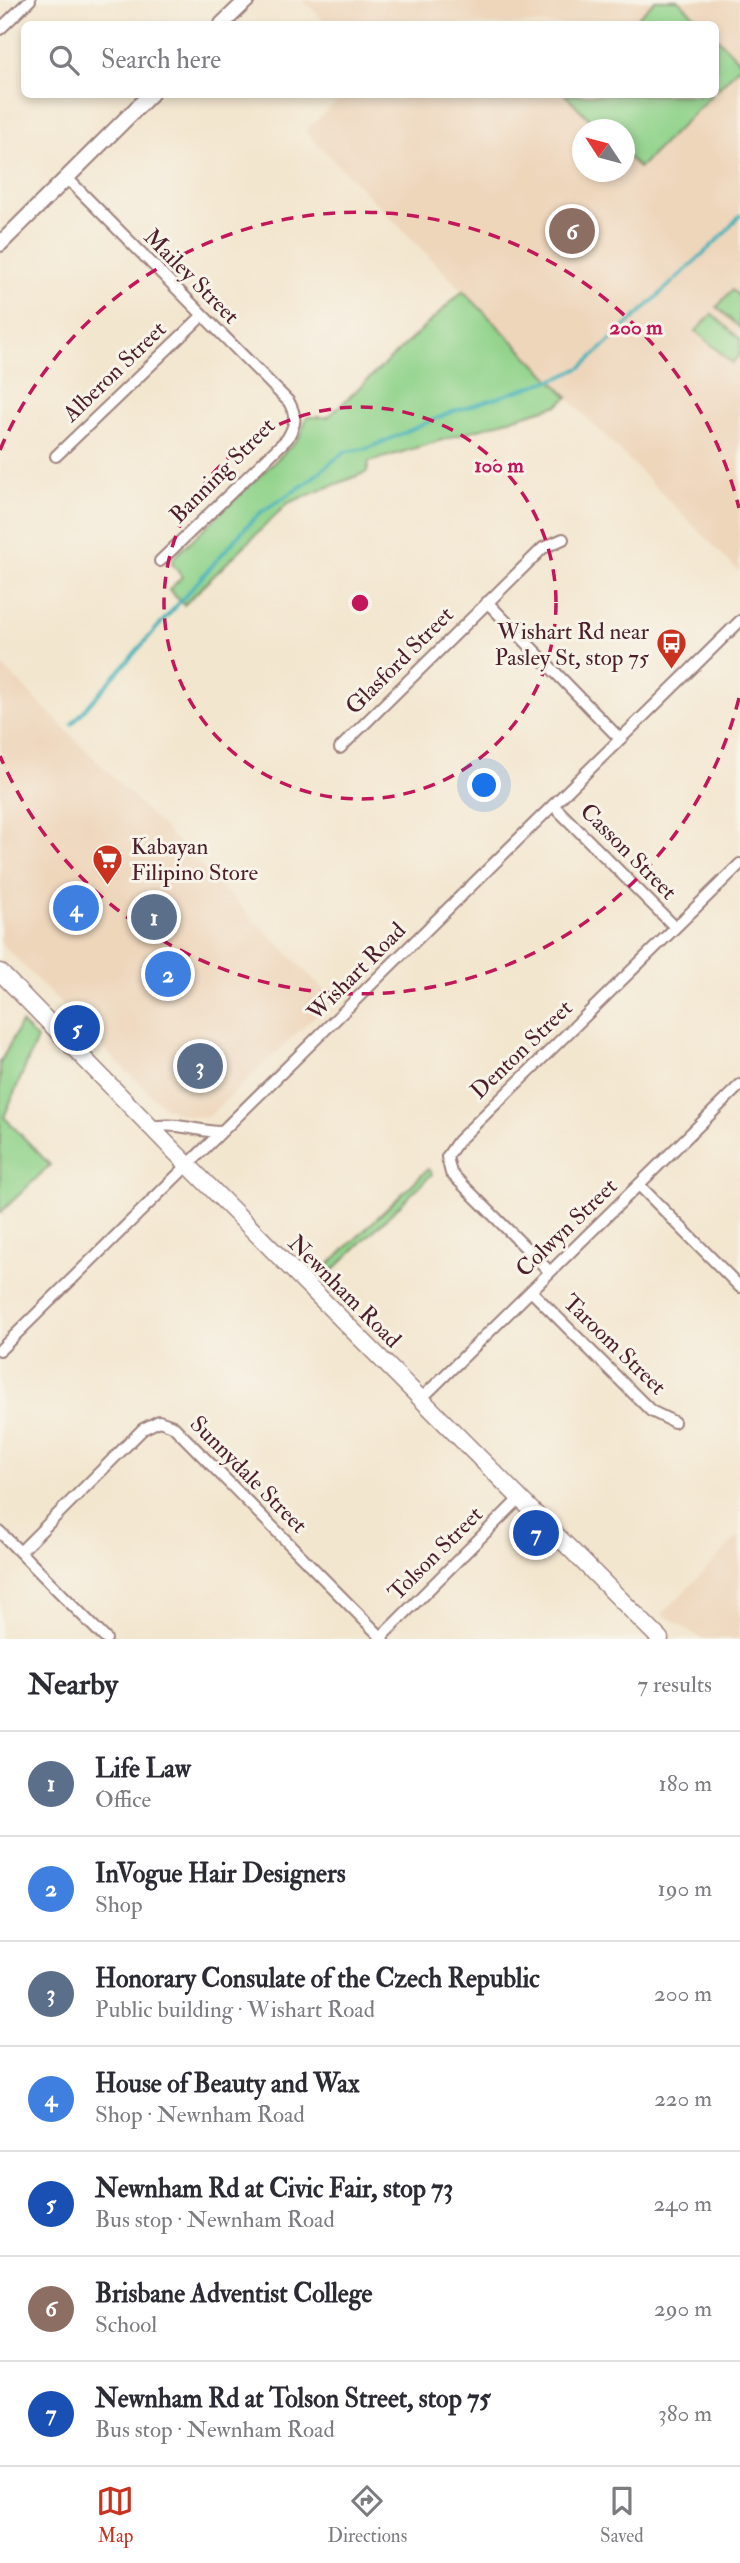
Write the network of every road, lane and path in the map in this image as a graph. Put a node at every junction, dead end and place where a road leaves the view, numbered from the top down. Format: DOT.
graph roads {
  1 [pos="30,0"];
  2 [pos="247,0"];
  3 [pos="225,21"];
  4 [pos="0,29"];
  5 [pos="147,98"];
  6 [pos="67,178"];
  7 [pos="0,244"];
  8 [pos="202,316"];
  9 [pos="289,402"];
  10 [pos="56,456"];
  11 [pos="563,539"];
  12 [pos="160,561"];
  13 [pos="487,602"];
  14 [pos="740,621"];
  15 [pos="620,739"];
  16 [pos="340,748"];
  17 [pos="553,805"];
  18 [pos="740,864"];
  19 [pos="675,928"];
  20 [pos="0,972"];
  21 [pos="740,1085"];
  22 [pos="151,1127"];
  23 [pos="221,1132"];
  24 [pos="188,1165"];
  25 [pos="639,1185"];
  26 [pos="550,1272"];
  27 [pos="740,1287"];
  28 [pos="531,1291"];
  29 [pos="0,1350"];
  30 [pos="421,1399"];
  31 [pos="674,1422"];
  32 [pos="520,1498"];
  33 [pos="0,1532"];
  34 [pos="20,1552"];
  35 [pos="382,1638"];
  36 [pos="106,1639"];
  37 [pos="660,1639"];
  1 -- 4 [label="street"];
  2 -- 3 [label="main road"];
  5 -- 6 [label="main road"];
  6 -- 7 [label="main road"];
  6 -- 8 [label="street, Mailey Street"];
  8 -- 9 [label="street, Mailey Street"];
  8 -- 10 [label="street, Alberon Street"];
  9 -- 12 [label="street, Banning Street"];
  11 -- 13 [label="street, Glasford Street"];
  13 -- 15 [label="street"];
  13 -- 16 [label="street, Glasford Street"];
  14 -- 15 [label="street, Wishart Road"];
  15 -- 17 [label="street, Wishart Road"];
  17 -- 19 [label="street, Casson Street"];
  17 -- 23 [label="street, Wishart Road"];
  18 -- 19 [label="street, Denton Street"];
  19 -- 26 [label="street, Denton Street"];
  20 -- 22 [label="main road, Newnham Road"];
  21 -- 25 [label="street, Colwyn Street"];
  22 -- 23 [label="street"];
  22 -- 24 [label="main road, Newnham Road"];
  23 -- 24 [label="street, Wishart Road"];
  24 -- 29 [label="street, Wishart Road"];
  24 -- 30 [label="main road, Newnham Road"];
  25 -- 26 [label="street, Colwyn Street"];
  25 -- 27 [label="street"];
  26 -- 28 [label="street, Colwyn Street"];
  28 -- 30 [label="street, Colwyn Street"];
  28 -- 31 [label="street, Taroom Street"];
  30 -- 32 [label="main road, Newnham Road"];
  32 -- 35 [label="street, Tolson Street"];
  32 -- 37 [label="main road, Newnham Road"];
  33 -- 34 [label="street"];
  34 -- 35 [label="street, Sunnydale Street"];
  34 -- 36 [label="street"];
}
